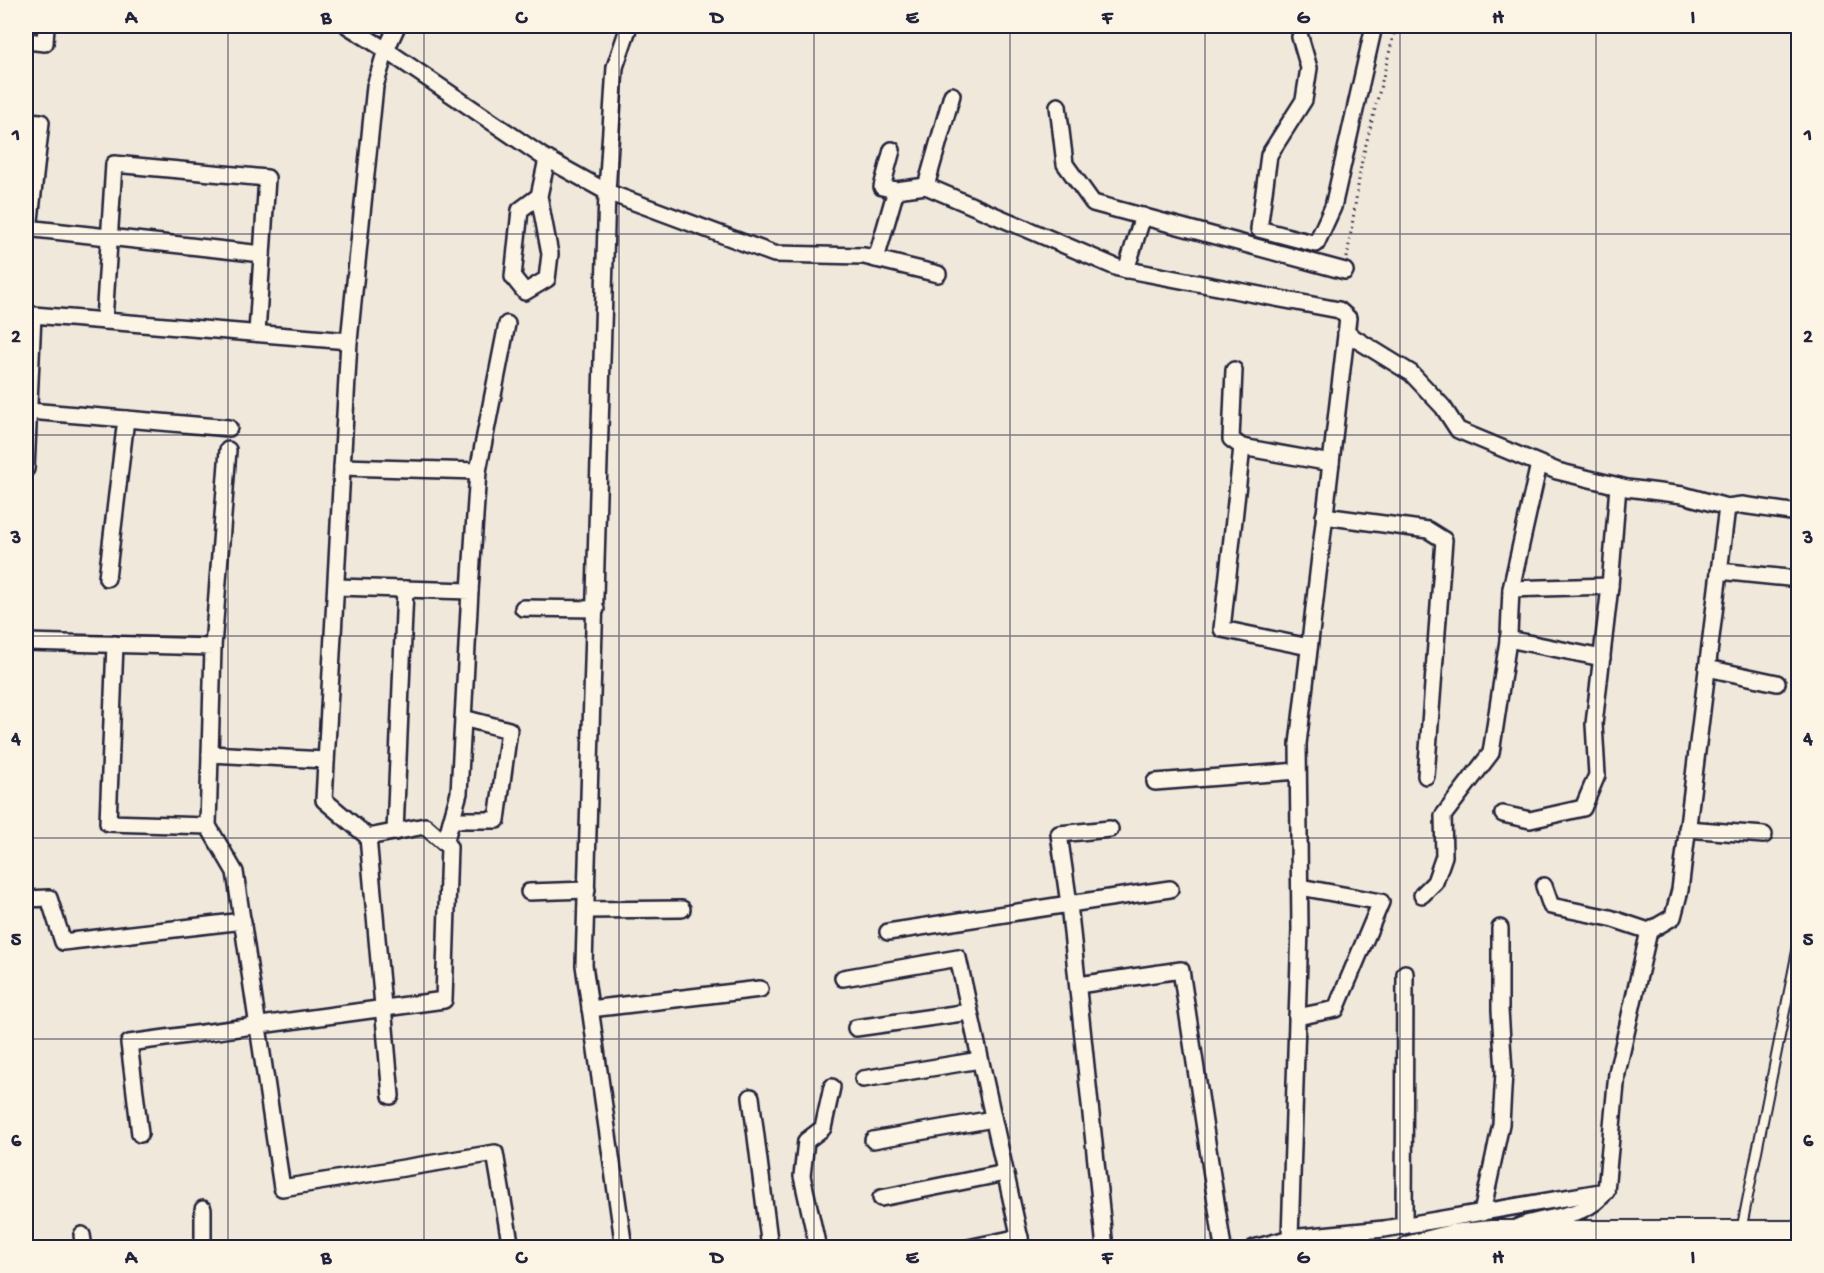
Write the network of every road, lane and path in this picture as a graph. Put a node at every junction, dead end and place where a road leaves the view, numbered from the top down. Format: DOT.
graph roads {
  1 [pos="46,26"];
  2 [pos="348,26"];
  3 [pos="397,26"];
  4 [pos="629,26"];
  5 [pos="1374,26"];
  6 [pos="1396,26"];
  7 [pos="1300,37"];
  8 [pos="26,41"];
  9 [pos="386,50"];
  10 [pos="952,95"];
  11 [pos="1058,106"];
  12 [pos="26,121"];
  13 [pos="892,150"];
  14 [pos="547,159"];
  15 [pos="926,186"];
  16 [pos="896,190"];
  17 [pos="607,192"];
  18 [pos="538,196"];
  19 [pos="1143,216"];
  20 [pos="27,229"];
  21 [pos="109,237"];
  22 [pos="262,254"];
  23 [pos="876,259"];
  24 [pos="1126,270"];
  25 [pos="1345,271"];
  26 [pos="938,274"];
  27 [pos="104,321"];
  28 [pos="507,324"];
  29 [pos="257,333"];
  30 [pos="1346,333"];
  31 [pos="349,341"];
  32 [pos="1234,370"];
  33 [pos="29,411"];
  34 [pos="126,419"];
  35 [pos="229,428"];
  36 [pos="1242,447"];
  37 [pos="228,450"];
  38 [pos="1330,463"];
  39 [pos="1539,464"];
  40 [pos="342,467"];
  41 [pos="26,469"];
  42 [pos="478,471"];
  43 [pos="1618,486"];
  44 [pos="1727,507"];
  45 [pos="1798,513"];
  46 [pos="1324,516"];
  47 [pos="1719,572"];
  48 [pos="107,578"];
  49 [pos="1798,579"];
  50 [pos="1610,586"];
  51 [pos="336,587"];
  52 [pos="1511,589"];
  53 [pos="405,590"];
  54 [pos="470,591"];
  55 [pos="523,608"];
  56 [pos="596,609"];
  57 [pos="1508,639"];
  58 [pos="26,642"];
  59 [pos="116,644"];
  60 [pos="213,647"];
  61 [pos="1309,647"];
  62 [pos="1602,658"];
  63 [pos="1707,668"];
  64 [pos="1777,683"];
  65 [pos="463,718"];
  66 [pos="210,754"];
  67 [pos="326,760"];
  68 [pos="1298,771"];
  69 [pos="1426,776"];
  70 [pos="1155,782"];
  71 [pos="1503,814"];
  72 [pos="452,820"];
  73 [pos="208,826"];
  74 [pos="1110,829"];
  75 [pos="1687,829"];
  76 [pos="394,832"];
  77 [pos="1764,835"];
  78 [pos="368,837"];
  79 [pos="445,843"];
  80 [pos="1544,886"];
  81 [pos="1300,887"];
  82 [pos="1170,889"];
  83 [pos="587,890"];
  84 [pos="529,892"];
  85 [pos="1422,895"];
  86 [pos="26,899"];
  87 [pos="1069,904"];
  88 [pos="682,909"];
  89 [pos="586,910"];
  90 [pos="243,921"];
  91 [pos="1500,928"];
  92 [pos="1649,931"];
  93 [pos="888,932"];
  94 [pos="1798,946"];
  95 [pos="1405,972"];
  96 [pos="843,978"];
  97 [pos="1078,985"];
  98 [pos="760,989"];
  99 [pos="381,1008"];
  100 [pos="590,1009"];
  101 [pos="969,1012"];
  102 [pos="1297,1017"];
  103 [pos="258,1025"];
  104 [pos="856,1028"];
  105 [pos="980,1060"];
  106 [pos="863,1080"];
  107 [pos="832,1087"];
  108 [pos="391,1096"];
  109 [pos="751,1097"];
  110 [pos="993,1119"];
  111 [pos="140,1134"];
  112 [pos="873,1140"];
  113 [pos="1005,1173"];
  114 [pos="1606,1191"];
  115 [pos="881,1198"];
  116 [pos="203,1209"];
  117 [pos="1491,1232"];
  118 [pos="1741,1232"];
  119 [pos="1798,1233"];
  120 [pos="1407,1237"];
  121 [pos="1021,1242"];
  122 [pos="1285,1243"];
  123 [pos="203,1248"];
  124 [pos="511,1248"];
  125 [pos="624,1248"];
  126 [pos="770,1248"];
  127 [pos="818,1248"];
  128 [pos="968,1248"];
  129 [pos="1106,1248"];
  130 [pos="1223,1248"];
  131 [pos="1254,1248"];
  132 [pos="1355,1248"];
  1 -- 8 [label="street"];
  2 -- 9 [label="street"];
  3 -- 9 [label="street"];
  4 -- 17 [label="street"];
  5 -- 7 [label="street"];
  6 -- 25 [label="path"];
  9 -- 14 [label="street"];
  9 -- 31 [label="street"];
  10 -- 15 [label="street"];
  11 -- 19 [label="street"];
  12 -- 20 [label="street"];
  13 -- 16 [label="street"];
  14 -- 17 [label="street"];
  14 -- 18 [label="street"];
  15 -- 16 [label="street"];
  15 -- 24 [label="street"];
  16 -- 23 [label="street"];
  17 -- 23 [label="street"];
  17 -- 56 [label="street"];
  18 -- 18 [label="street"];
  19 -- 24 [label="street"];
  19 -- 25 [label="street"];
  20 -- 21 [label="street"];
  21 -- 22 [label="street"];
  21 -- 22 [label="street"];
  21 -- 27 [label="street"];
  22 -- 29 [label="street"];
  23 -- 26 [label="street"];
  24 -- 30 [label="street"];
  27 -- 29 [label="street"];
  27 -- 33 [label="street"];
  28 -- 42 [label="street"];
  29 -- 31 [label="street"];
  30 -- 38 [label="street"];
  30 -- 39 [label="street"];
  31 -- 40 [label="street"];
  32 -- 36 [label="street"];
  33 -- 34 [label="street"];
  33 -- 41 [label="street"];
  34 -- 35 [label="street"];
  34 -- 48 [label="street"];
  36 -- 38 [label="street"];
  36 -- 61 [label="street"];
  37 -- 60 [label="street"];
  38 -- 46 [label="street"];
  39 -- 43 [label="street"];
  39 -- 52 [label="street"];
  40 -- 42 [label="street"];
  40 -- 51 [label="street"];
  42 -- 54 [label="street"];
  43 -- 44 [label="street"];
  43 -- 50 [label="street"];
  44 -- 45 [label="street"];
  44 -- 47 [label="street"];
  46 -- 61 [label="street"];
  46 -- 69 [label="street"];
  47 -- 49 [label="street"];
  47 -- 63 [label="street"];
  50 -- 52 [label="street"];
  50 -- 62 [label="street"];
  51 -- 53 [label="street"];
  51 -- 67 [label="street"];
  52 -- 57 [label="street"];
  53 -- 54 [label="street"];
  53 -- 76 [label="street"];
  54 -- 65 [label="street"];
  55 -- 56 [label="street"];
  56 -- 83 [label="street"];
  57 -- 62 [label="street"];
  57 -- 85 [label="street"];
  58 -- 59 [label="street"];
  59 -- 60 [label="street"];
  59 -- 73 [label="street"];
  60 -- 66 [label="street"];
  61 -- 68 [label="street"];
  62 -- 71 [label="street"];
  63 -- 64 [label="street"];
  63 -- 75 [label="street"];
  65 -- 72 [label="street"];
  65 -- 72 [label="street"];
  66 -- 67 [label="street"];
  66 -- 73 [label="street"];
  67 -- 78 [label="street"];
  68 -- 70 [label="street"];
  68 -- 81 [label="street"];
  72 -- 79 [label="street"];
  73 -- 90 [label="street"];
  74 -- 87 [label="street"];
  75 -- 77 [label="street"];
  75 -- 92 [label="street"];
  76 -- 78 [label="street"];
  76 -- 79 [label="street"];
  78 -- 99 [label="street"];
  79 -- 99 [label="street"];
  80 -- 92 [label="street"];
  81 -- 102 [label="street"];
  81 -- 102 [label="street"];
  82 -- 87 [label="street"];
  83 -- 84 [label="street"];
  83 -- 89 [label="street"];
  86 -- 90 [label="street"];
  87 -- 93 [label="street"];
  87 -- 97 [label="street"];
  88 -- 89 [label="street"];
  89 -- 100 [label="street"];
  90 -- 103 [label="street"];
  91 -- 117 [label="street"];
  92 -- 114 [label="street"];
  94 -- 118 [label="lane"];
  95 -- 120 [label="street"];
  96 -- 101 [label="street"];
  97 -- 129 [label="street"];
  97 -- 130 [label="street"];
  98 -- 100 [label="street"];
  99 -- 103 [label="street"];
  99 -- 108 [label="street"];
  100 -- 125 [label="street"];
  101 -- 104 [label="street"];
  101 -- 105 [label="street"];
  102 -- 122 [label="street"];
  103 -- 111 [label="street"];
  103 -- 124 [label="street"];
  105 -- 106 [label="street"];
  105 -- 110 [label="street"];
  107 -- 127 [label="street"];
  109 -- 126 [label="street"];
  110 -- 112 [label="street"];
  110 -- 113 [label="street"];
  113 -- 115 [label="street"];
  113 -- 121 [label="street"];
  114 -- 117 [label="street"];
  114 -- 117 [label="street"];
  116 -- 123 [label="street"];
  117 -- 118 [label="main road"];
  117 -- 120 [label="main road"];
  118 -- 119 [label="main road"];
  120 -- 122 [label="street"];
  121 -- 128 [label="street"];
  122 -- 131 [label="street"];
  122 -- 132 [label="street"];
}
